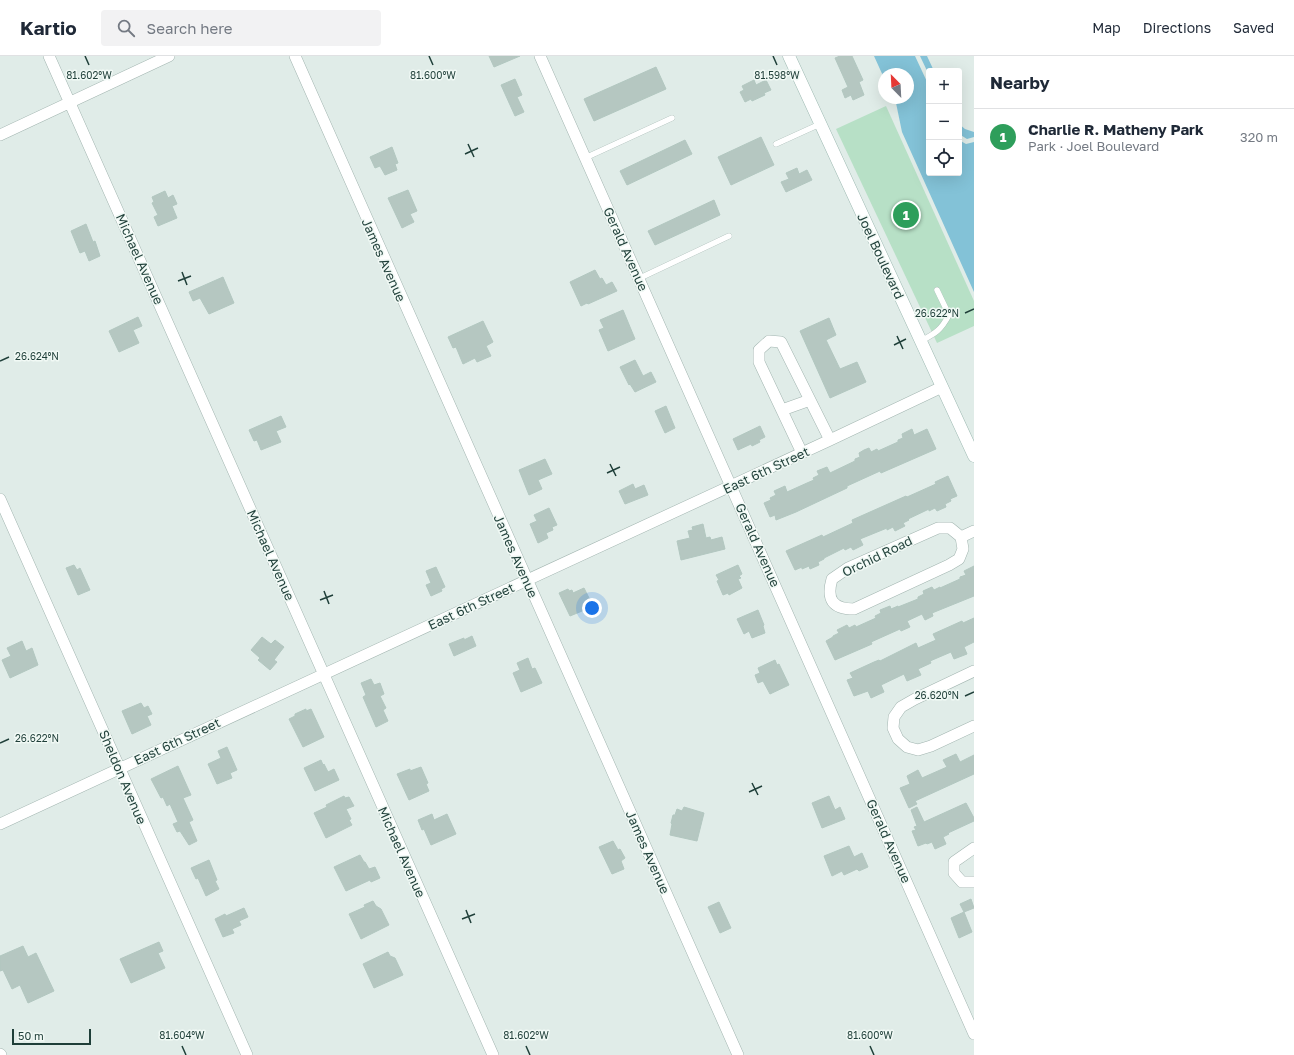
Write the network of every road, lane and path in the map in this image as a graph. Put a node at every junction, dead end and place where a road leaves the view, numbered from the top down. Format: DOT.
graph roads {
  1 [pos="49,56"];
  2 [pos="169,56"];
  3 [pos="295,56"];
  4 [pos="540,56"];
  5 [pos="789,56"];
  6 [pos="69,102"];
  7 [pos="672,118"];
  8 [pos="820,124"];
  9 [pos="0,135"];
  10 [pos="776,144"];
  11 [pos="585,158"];
  12 [pos="729,236"];
  13 [pos="640,278"];
  14 [pos="936,290"];
  15 [pos="921,341"];
  16 [pos="942,387"];
  17 [pos="810,400"];
  18 [pos="782,410"];
  19 [pos="830,440"];
  20 [pos="802,453"];
  21 [pos="974,454"];
  22 [pos="731,486"];
  23 [pos="0,499"];
  24 [pos="974,531"];
  25 [pos="961,537"];
  26 [pos="527,580"];
  27 [pos="974,671"];
  28 [pos="323,674"];
  29 [pos="974,726"];
  30 [pos="119,768"];
  31 [pos="0,824"];
  32 [pos="974,848"];
  33 [pos="974,882"];
  34 [pos="974,1034"];
  35 [pos="247,1055"];
  36 [pos="492,1055"];
  37 [pos="738,1055"];
  1 -- 6 [label="street, Michael Avenue"];
  2 -- 6 [label="street"];
  3 -- 26 [label="street, James Avenue"];
  4 -- 11 [label="street, Gerald Avenue"];
  5 -- 8 [label="main road, Joel Boulevard"];
  6 -- 9 [label="street"];
  6 -- 28 [label="street, Michael Avenue"];
  7 -- 11 [label="lane"];
  8 -- 10 [label="lane"];
  8 -- 15 [label="main road, Joel Boulevard"];
  11 -- 13 [label="street, Gerald Avenue"];
  12 -- 13 [label="lane"];
  13 -- 22 [label="street, Gerald Avenue"];
  14 -- 15 [label="lane"];
  15 -- 16 [label="main road, Joel Boulevard"];
  16 -- 19 [label="street, East 6th Street"];
  16 -- 21 [label="main road, Joel Boulevard"];
  17 -- 18 [label="street"];
  17 -- 18 [label="street"];
  17 -- 19 [label="street"];
  18 -- 20 [label="street"];
  19 -- 20 [label="street, East 6th Street"];
  20 -- 22 [label="street, East 6th Street"];
  22 -- 26 [label="street, East 6th Street"];
  22 -- 34 [label="street, Gerald Avenue"];
  23 -- 30 [label="street, Sheldon Avenue"];
  24 -- 25 [label="street"];
  25 -- 25 [label="street, Orchid Road"];
  26 -- 28 [label="street, East 6th Street"];
  26 -- 37 [label="street, James Avenue"];
  27 -- 29 [label="street"];
  28 -- 30 [label="street, East 6th Street"];
  28 -- 36 [label="street, Michael Avenue"];
  30 -- 31 [label="street, East 6th Street"];
  30 -- 35 [label="street, Sheldon Avenue"];
  32 -- 33 [label="street"];
}
